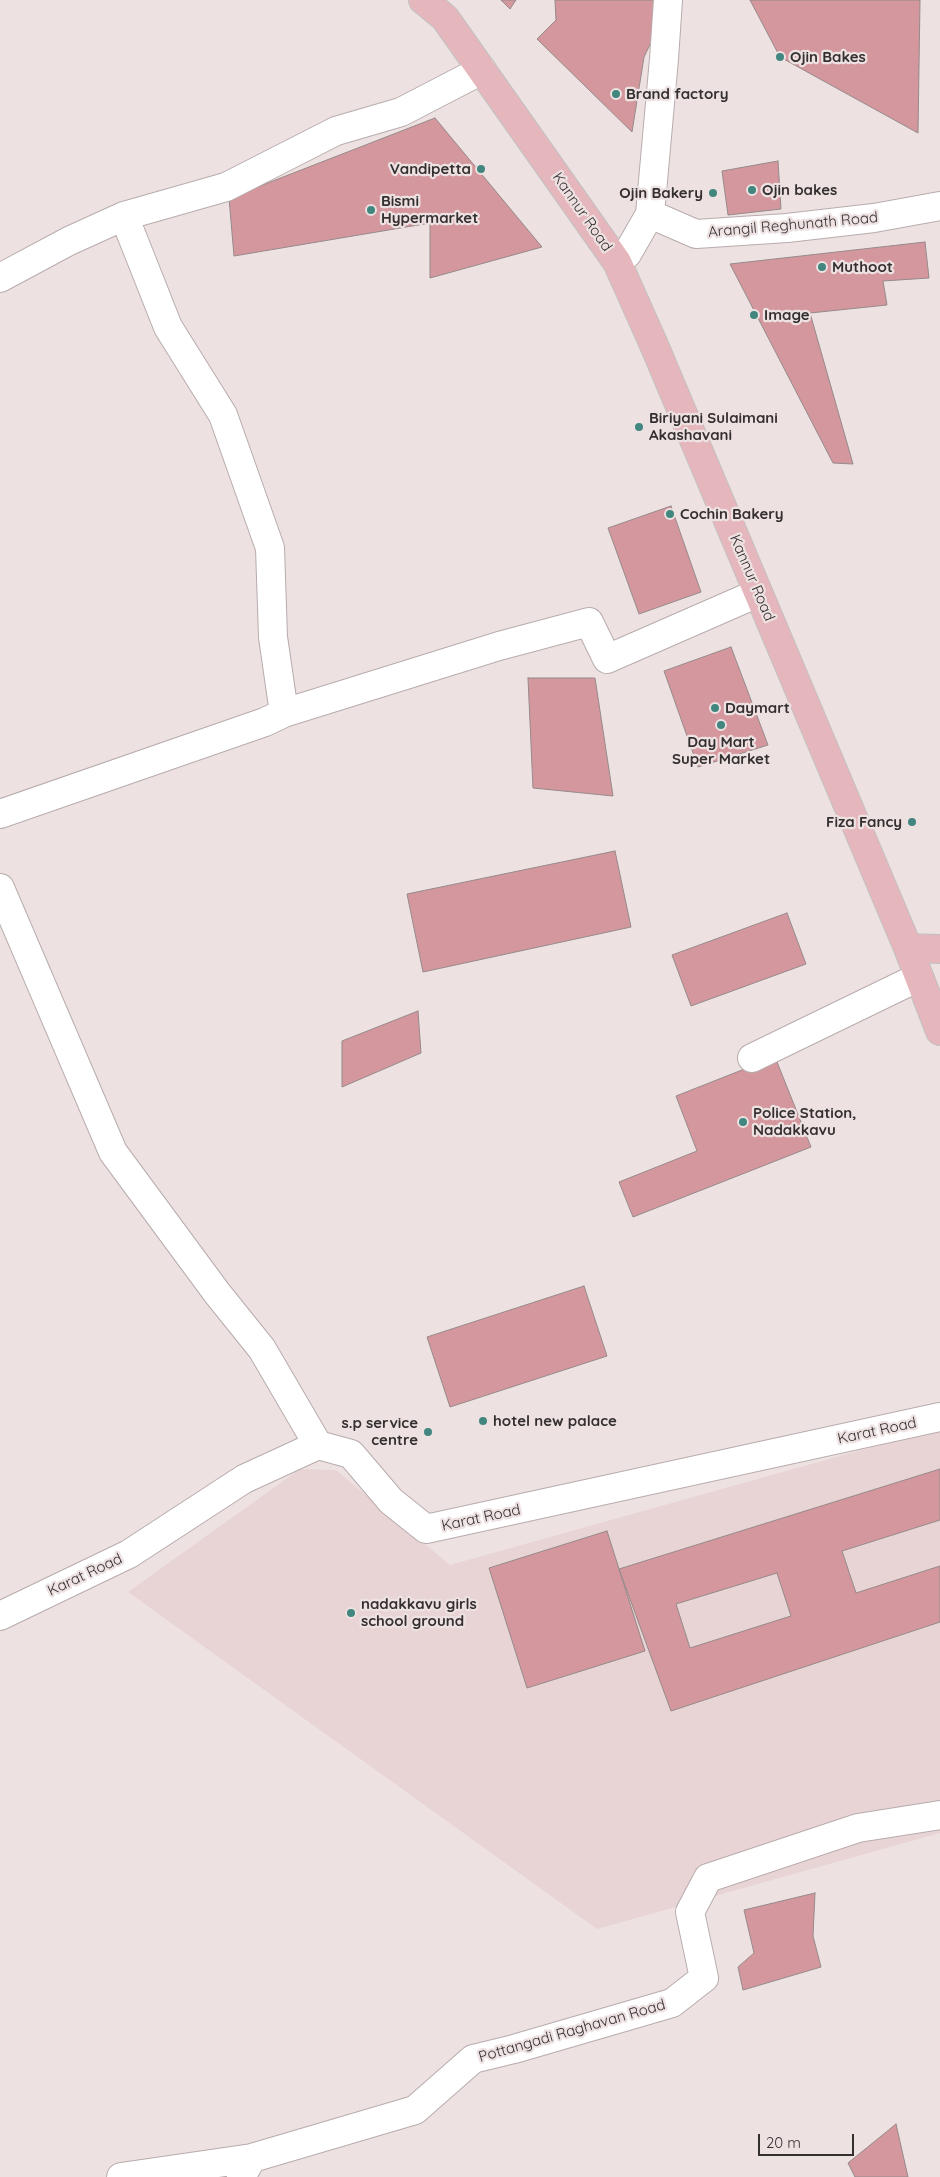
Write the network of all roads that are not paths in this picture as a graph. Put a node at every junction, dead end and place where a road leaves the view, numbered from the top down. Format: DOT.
graph roads {
  1 [pos="423,0"];
  2 [pos="668,0"];
  3 [pos="482,70"];
  4 [pos="940,206"];
  5 [pos="650,214"];
  6 [pos="124,216"];
  7 [pos="618,262"];
  8 [pos="0,278"];
  9 [pos="758,592"];
  10 [pos="284,714"];
  11 [pos="0,814"];
  12 [pos="0,888"];
  13 [pos="908,948"];
  14 [pos="940,949"];
  15 [pos="919,977"];
  16 [pos="940,1031"];
  17 [pos="752,1058"];
  18 [pos="940,1417"];
  19 [pos="318,1445"];
  20 [pos="0,1616"];
  21 [pos="940,1814"];
  22 [pos="247,2171"];
  23 [pos="121,2177"];
  1 -- 3 [label="main road, Kannur Road"];
  2 -- 5 [label="street"];
  3 -- 6 [label="street"];
  3 -- 7 [label="main road, Kannur Road"];
  4 -- 5 [label="street, Arangil Reghunath Road"];
  5 -- 7 [label="street"];
  6 -- 8 [label="street"];
  6 -- 10 [label="street"];
  7 -- 9 [label="main road, Kannur Road"];
  9 -- 10 [label="street"];
  9 -- 13 [label="main road, Kannur Road"];
  10 -- 11 [label="street"];
  12 -- 19 [label="street"];
  13 -- 14 [label="main road"];
  13 -- 15 [label="main road, Kannur Road"];
  15 -- 16 [label="main road, Kannur Road"];
  15 -- 17 [label="street"];
  18 -- 19 [label="street, Karat Road"];
  19 -- 20 [label="street, Karat Road"];
  21 -- 22 [label="street, Pottangadi Raghavan Road"];
  22 -- 23 [label="street"];
}
